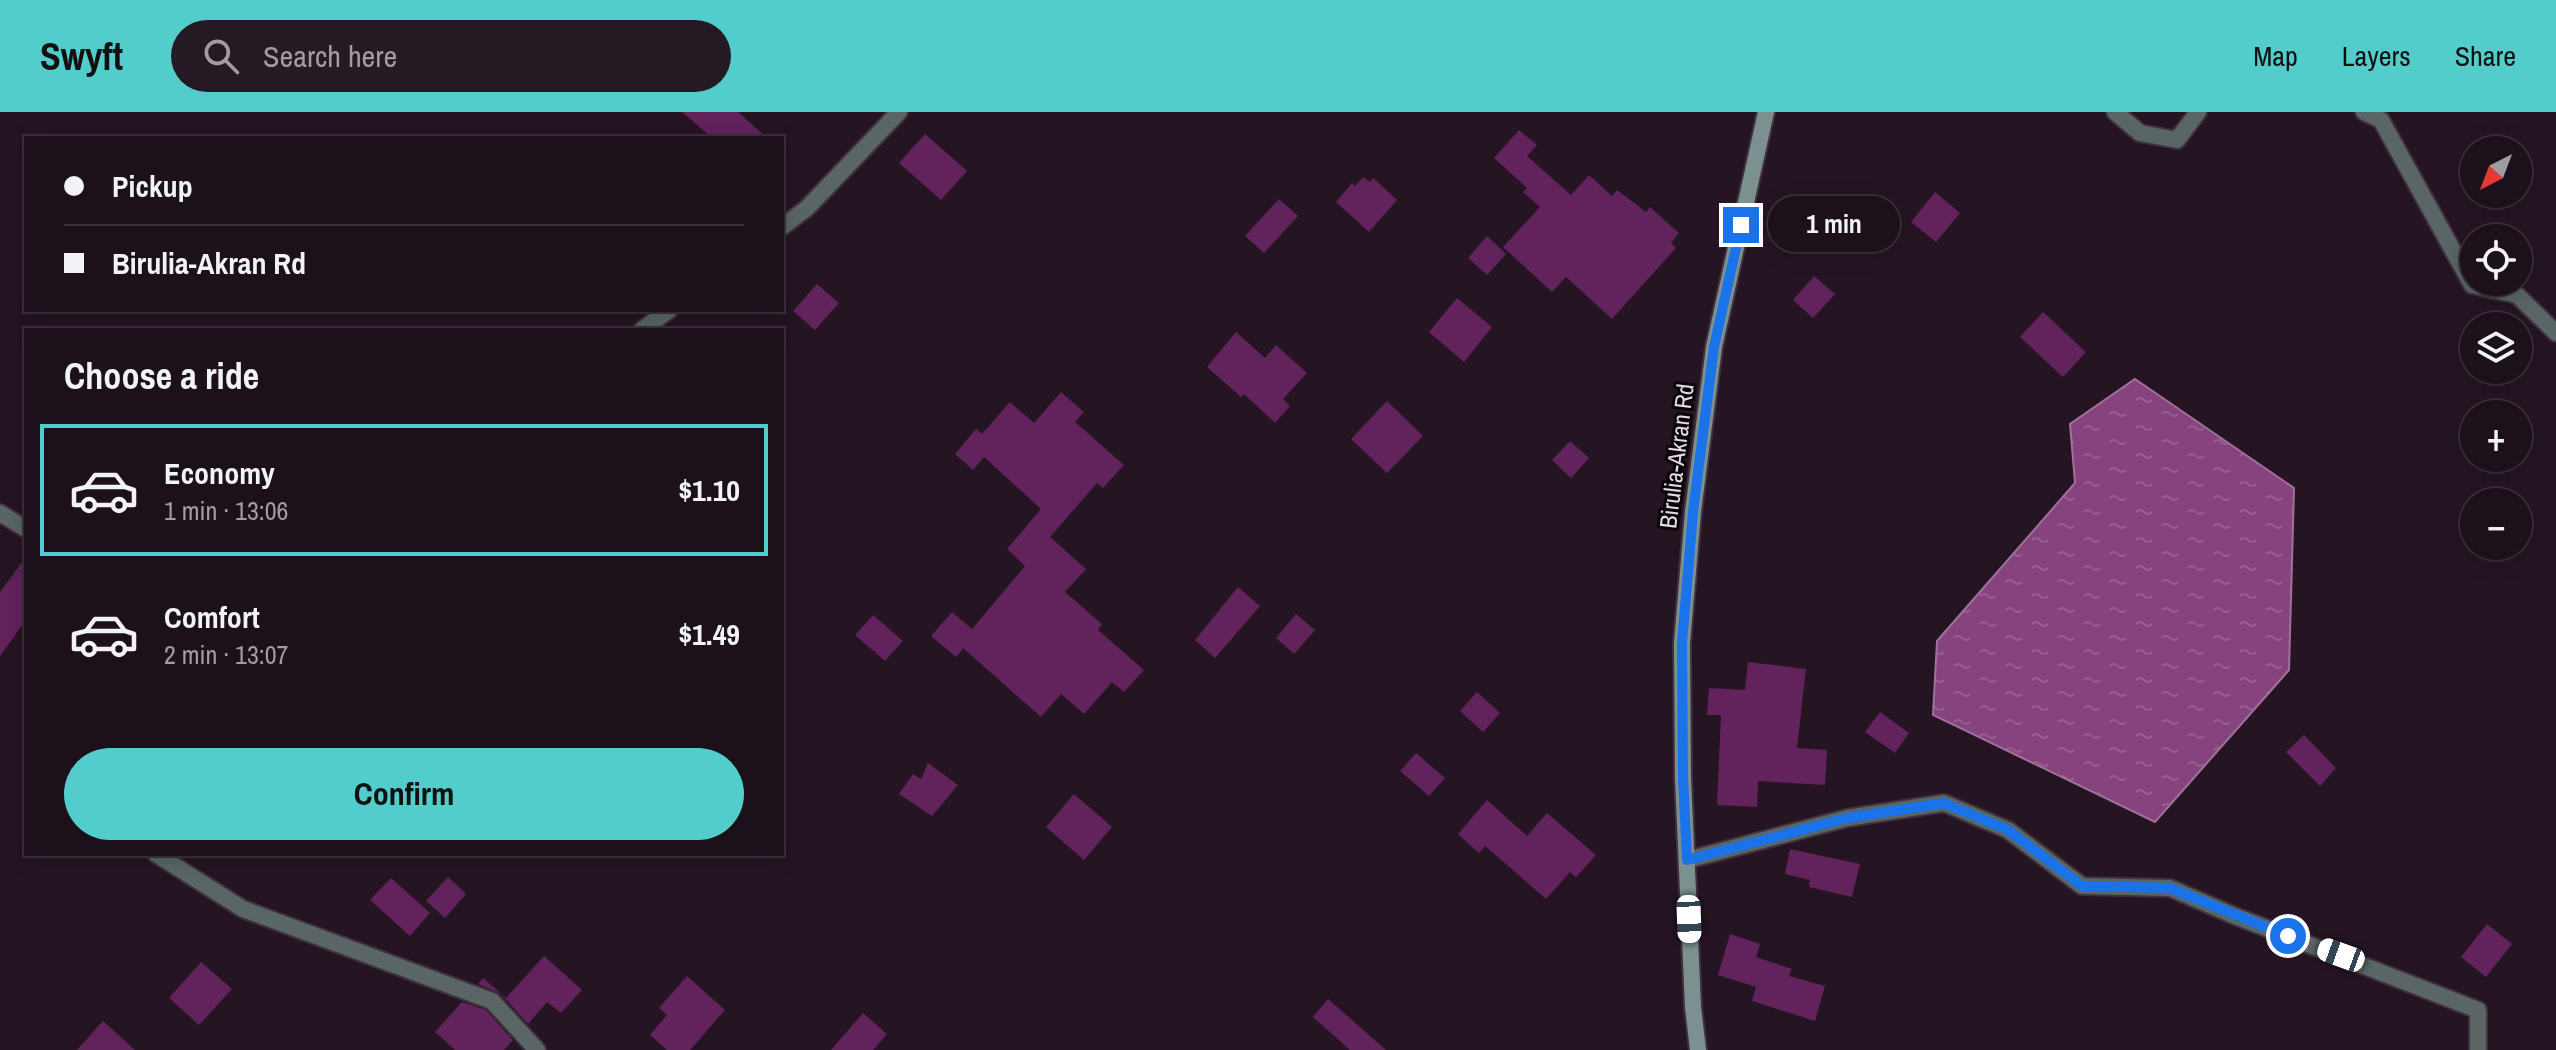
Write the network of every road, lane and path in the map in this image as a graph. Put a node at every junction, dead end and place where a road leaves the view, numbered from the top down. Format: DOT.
graph roads {
  1 [pos="899,112"];
  2 [pos="1766,112"];
  3 [pos="2115,112"];
  4 [pos="2198,112"];
  5 [pos="2364,112"];
  6 [pos="784,225"];
  7 [pos="666,312"];
  8 [pos="645,328"];
  9 [pos="2556,333"];
  10 [pos="0,513"];
  11 [pos="24,528"];
  12 [pos="159,856"];
  13 [pos="1687,860"];
  14 [pos="537,1050"];
  15 [pos="1698,1050"];
  16 [pos="2478,1050"];
  1 -- 6 [label="street"];
  2 -- 13 [label="street, Birulia-Akran Rd"];
  3 -- 4 [label="street"];
  5 -- 9 [label="street"];
  7 -- 8 [label="street"];
  10 -- 11 [label="street"];
  12 -- 14 [label="street"];
  13 -- 15 [label="street, Birulia-Akran Rd"];
  13 -- 16 [label="street"];
}
